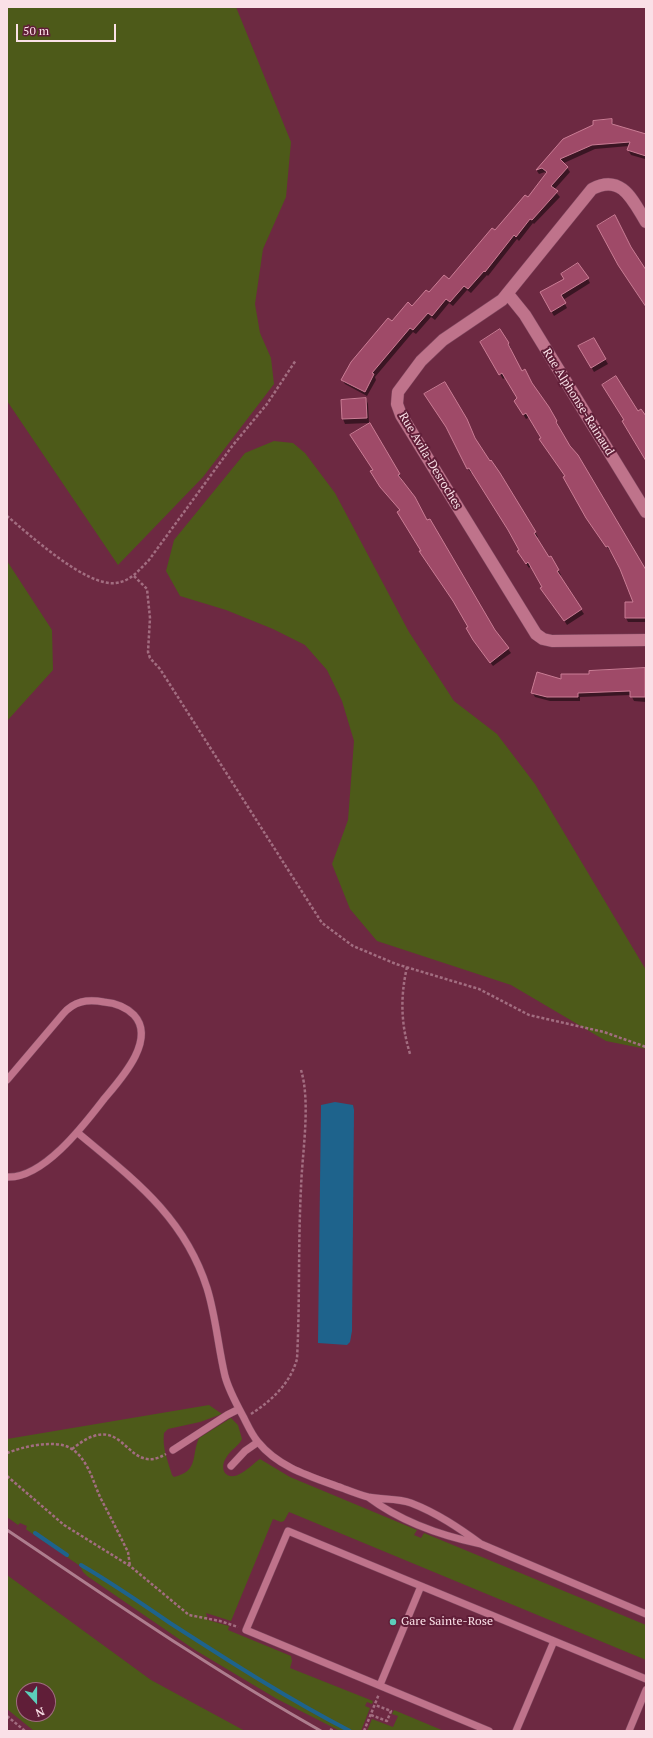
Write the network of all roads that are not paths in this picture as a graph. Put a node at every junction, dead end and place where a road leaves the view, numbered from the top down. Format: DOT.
graph roads {
  1 [pos="646,222"];
  2 [pos="508,294"];
  3 [pos="646,512"];
  4 [pos="646,640"];
  5 [pos="7,1080"];
  6 [pos="78,1133"];
  7 [pos="7,1177"];
  8 [pos="239,1409"];
  9 [pos="258,1442"];
  10 [pos="173,1450"];
  11 [pos="231,1466"];
  12 [pos="368,1497"];
  13 [pos="481,1544"];
  14 [pos="421,1586"];
  15 [pos="646,1614"];
  16 [pos="554,1641"];
  17 [pos="646,1680"];
  18 [pos="380,1685"];
  19 [pos="646,1690"];
  20 [pos="490,1731"];
  21 [pos="516,1731"];
  22 [pos="629,1731"];
  1 -- 2 [label="street, Rue Avila-Desroches"];
  2 -- 3 [label="street, Rue Alphonse-Rainaud"];
  2 -- 4 [label="street, Rue Avila-Desroches"];
  5 -- 6 [label="lane"];
  6 -- 7 [label="lane"];
  6 -- 8 [label="lane"];
  8 -- 9 [label="lane"];
  8 -- 10 [label="lane"];
  9 -- 11 [label="lane"];
  9 -- 12 [label="lane"];
  12 -- 13 [label="lane"];
  12 -- 13 [label="lane"];
  13 -- 15 [label="lane"];
  14 -- 16 [label="lane"];
  14 -- 18 [label="lane"];
  14 -- 18 [label="lane"];
  16 -- 17 [label="lane"];
  16 -- 21 [label="lane"];
  18 -- 20 [label="lane"];
  19 -- 22 [label="lane"];
}
